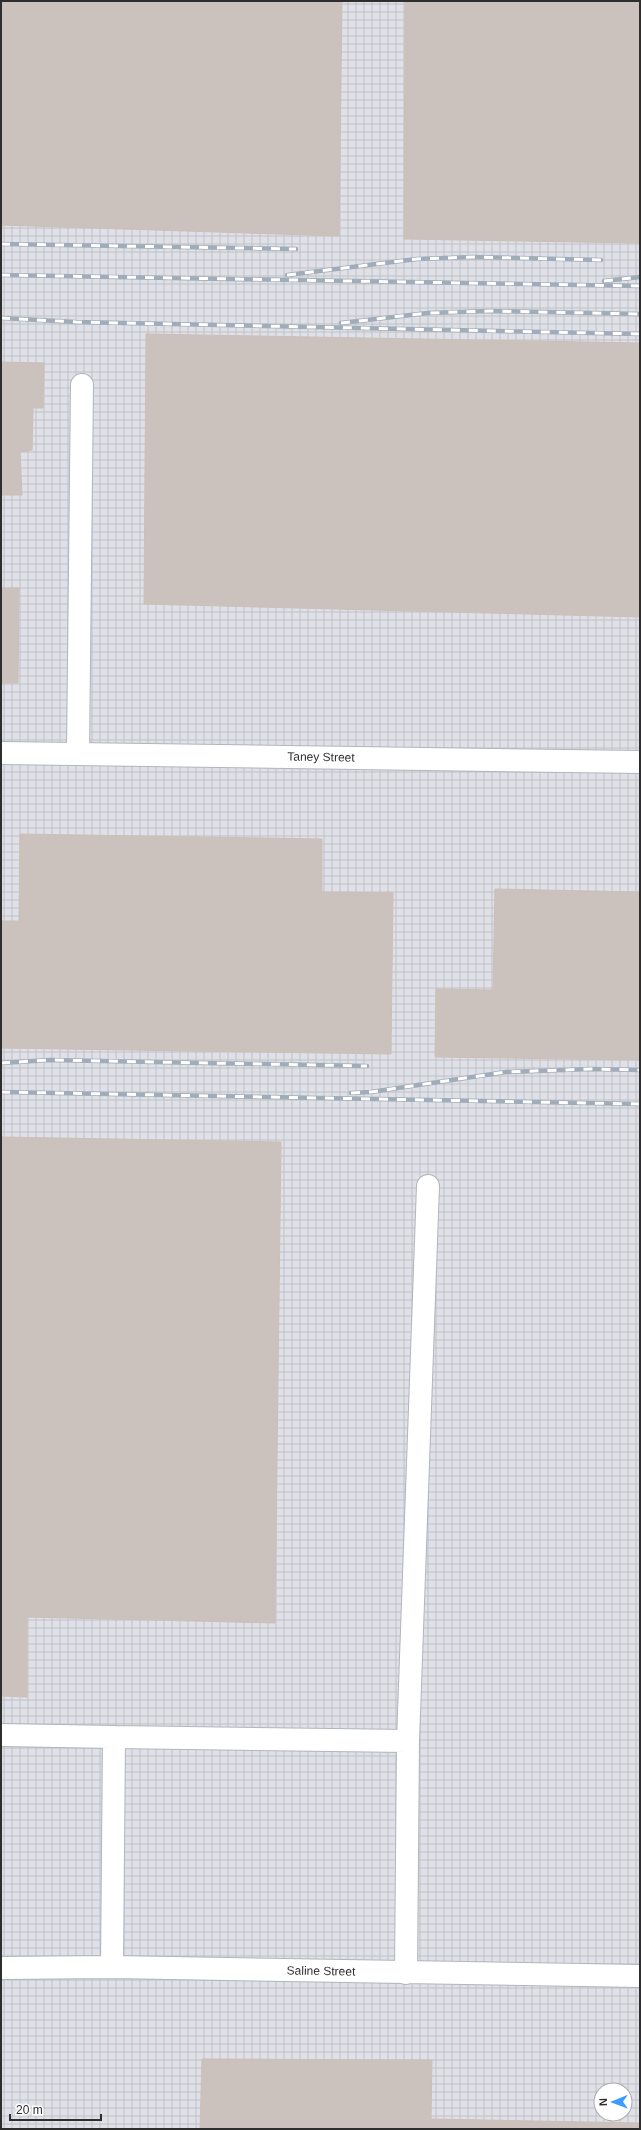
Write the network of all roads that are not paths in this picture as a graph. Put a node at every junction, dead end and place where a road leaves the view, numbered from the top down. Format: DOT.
graph roads {
  1 [pos="82,385"];
  2 [pos="1,753"];
  3 [pos="78,753"];
  4 [pos="640,762"];
  5 [pos="428,1186"];
  6 [pos="1,1735"];
  7 [pos="114,1737"];
  8 [pos="408,1740"];
  9 [pos="1,1968"];
  10 [pos="112,1968"];
  11 [pos="406,1973"];
  12 [pos="640,1976"];
  1 -- 3 [label="street"];
  2 -- 3 [label="street, Taney Street"];
  3 -- 4 [label="street, Taney Street"];
  5 -- 8 [label="street"];
  6 -- 7 [label="street"];
  7 -- 8 [label="street"];
  7 -- 10 [label="street"];
  8 -- 11 [label="street"];
  9 -- 10 [label="street, Saline Street"];
  10 -- 11 [label="street, Saline Street"];
  11 -- 12 [label="street, Saline Street"];
}
